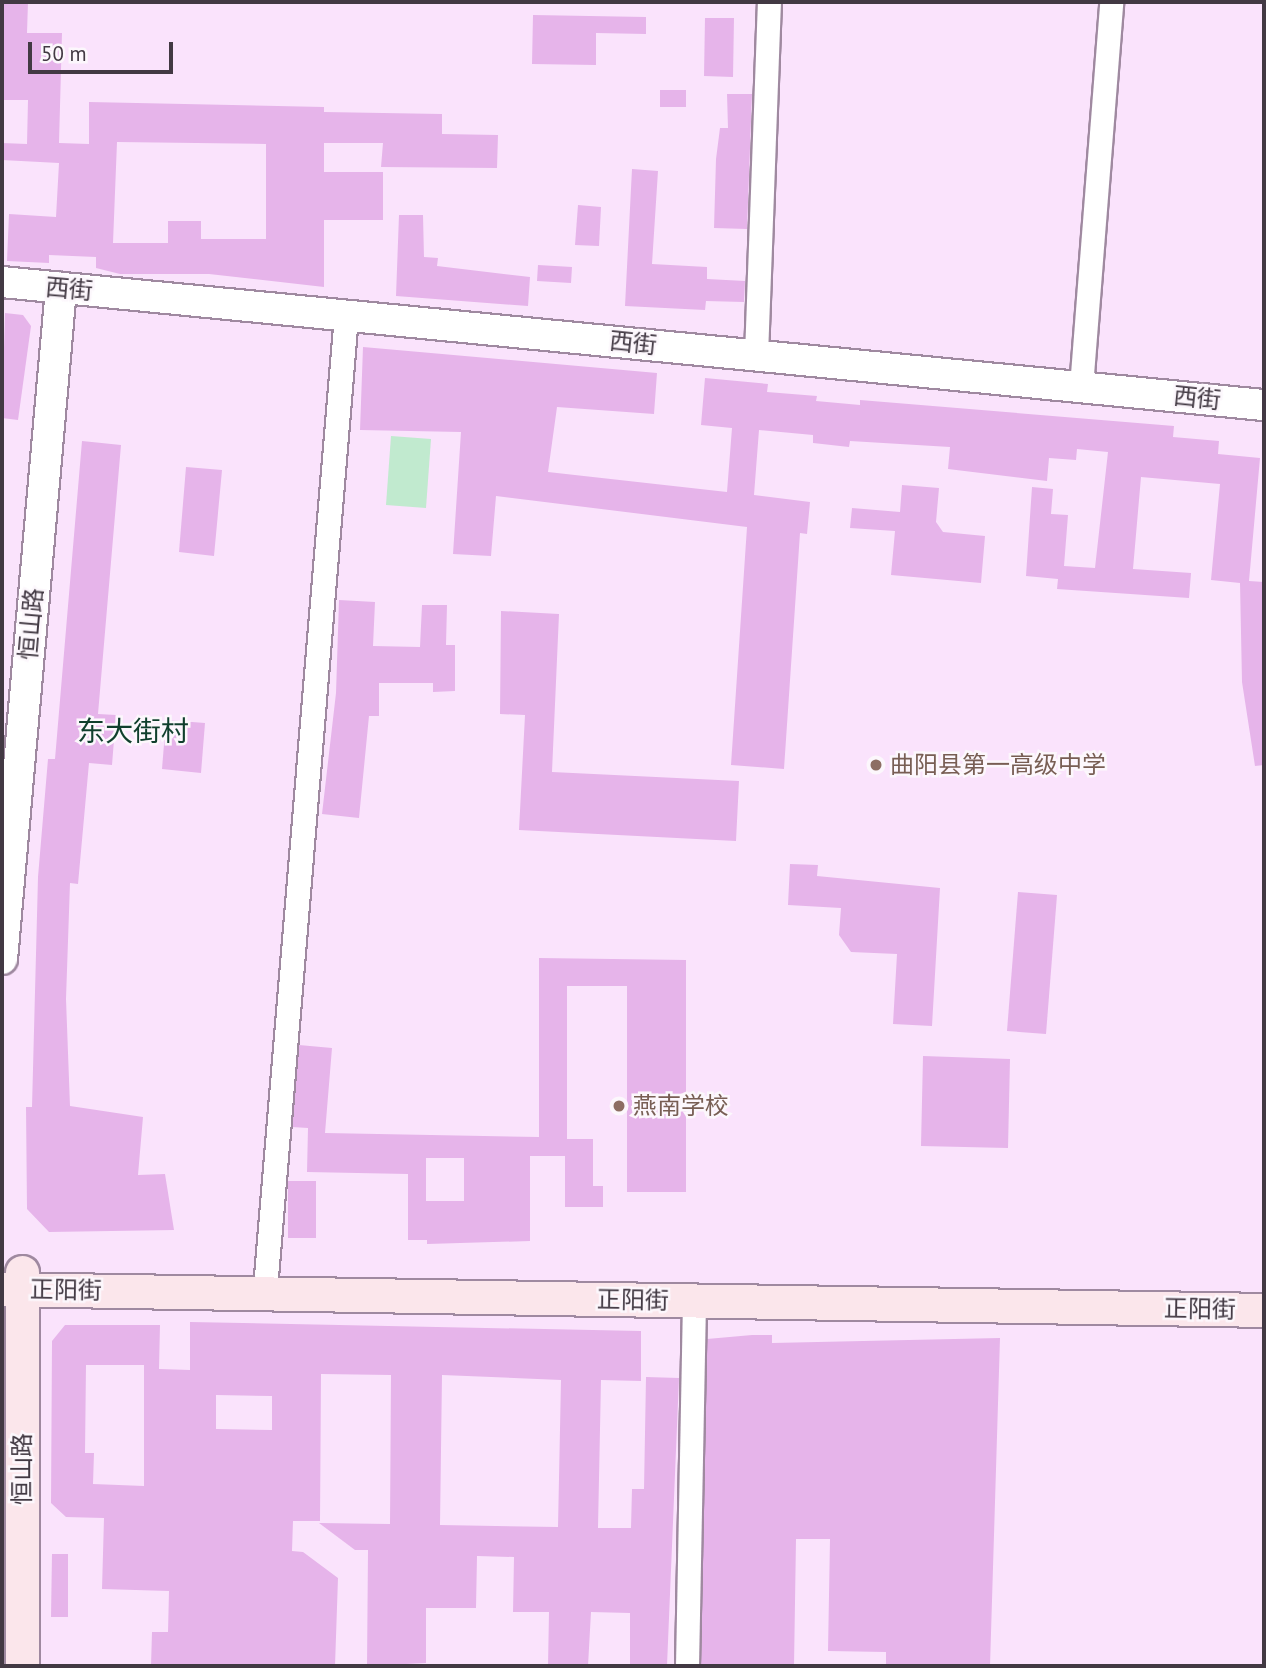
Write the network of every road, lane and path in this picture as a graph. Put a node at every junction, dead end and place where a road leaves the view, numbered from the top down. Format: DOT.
graph roads {
  1 [pos="769,2"];
  2 [pos="1111,2"];
  3 [pos="2,282"];
  4 [pos="61,288"];
  5 [pos="346,315"];
  6 [pos="756,355"];
  7 [pos="1081,387"];
  8 [pos="1264,405"];
  9 [pos="2,959"];
  10 [pos="266,1276"];
  11 [pos="12,1281"];
  12 [pos="1264,1292"];
  13 [pos="694,1301"];
  14 [pos="1264,1310"];
  15 [pos="22,1666"];
  16 [pos="687,1666"];
  1 -- 6 [label="street"];
  2 -- 7 [label="street"];
  3 -- 4 [label="street, 西街"];
  4 -- 5 [label="street, 西街"];
  4 -- 9 [label="street, 恒山路"];
  5 -- 6 [label="street, 西街"];
  5 -- 10 [label="street"];
  6 -- 7 [label="street, 西街"];
  7 -- 8 [label="street, 西街"];
  10 -- 11 [label="main road, 正阳街"];
  10 -- 12 [label="main road, 正阳街"];
  11 -- 13 [label="main road, 正阳街"];
  11 -- 15 [label="main road, 恒山路"];
  13 -- 14 [label="main road, 正阳街"];
  13 -- 16 [label="street"];
}
